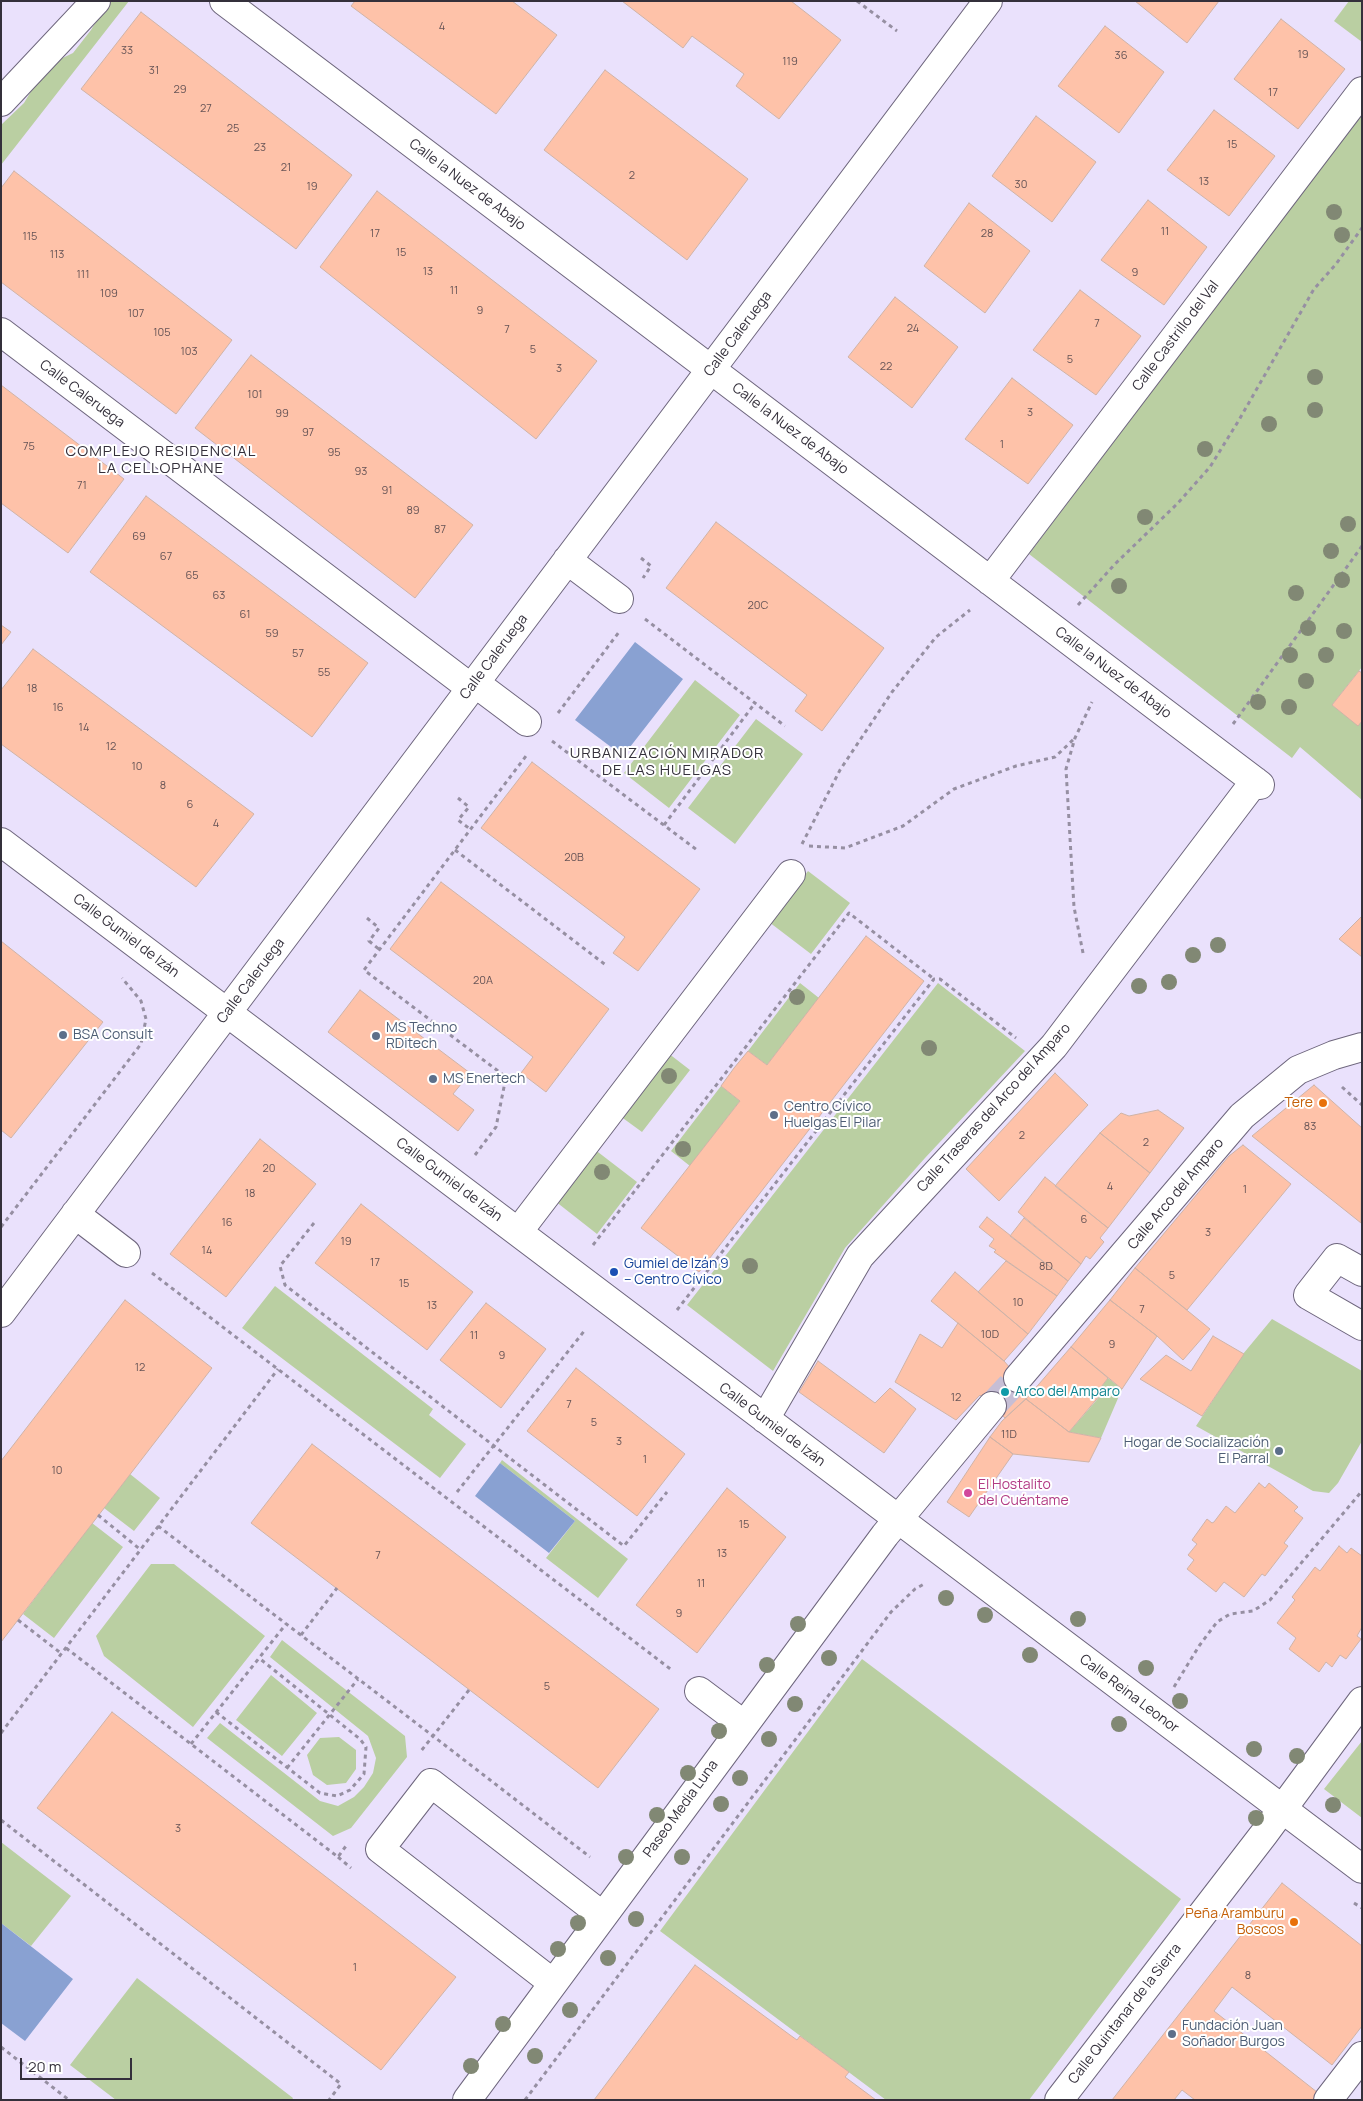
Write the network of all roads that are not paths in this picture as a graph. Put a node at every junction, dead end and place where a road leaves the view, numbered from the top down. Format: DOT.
graph roads {
  1 [pos="96,1"];
  2 [pos="224,1"];
  3 [pos="988,1"];
  4 [pos="1362,91"];
  5 [pos="1,102"];
  6 [pos="1,332"];
  7 [pos="710,369"];
  8 [pos="568,560"];
  9 [pos="990,581"];
  10 [pos="619,599"];
  11 [pos="473,685"];
  12 [pos="527,722"];
  13 [pos="1257,783"];
  14 [pos="1,842"];
  15 [pos="791,874"];
  16 [pos="227,1013"];
  17 [pos="1362,1047"];
  18 [pos="75,1214"];
  19 [pos="518,1232"];
  20 [pos="126,1253"];
  21 [pos="1362,1272"];
  22 [pos="1,1313"];
  23 [pos="1362,1326"];
  24 [pos="1018,1378"];
  25 [pos="992,1406"];
  26 [pos="765,1419"];
  27 [pos="897,1519"];
  28 [pos="700,1691"];
  29 [pos="1362,1701"];
  30 [pos="743,1724"];
  31 [pos="1282,1810"];
  32 [pos="1362,1869"];
  33 [pos="603,1916"];
  34 [pos="553,1983"];
  35 [pos="1362,2056"];
  36 [pos="467,2100"];
  37 [pos="1059,2100"];
  38 [pos="1328,2100"];
  1 -- 5 [label="street"];
  2 -- 7 [label="street, Calle la Nuez de Abajo"];
  3 -- 7 [label="street, Calle Caleruega"];
  4 -- 9 [label="street, Calle Castrillo del Val"];
  6 -- 11 [label="street, Calle Caleruega"];
  7 -- 8 [label="street, Calle Caleruega"];
  7 -- 9 [label="street, Calle la Nuez de Abajo"];
  8 -- 10 [label="street"];
  8 -- 11 [label="street, Calle Caleruega"];
  9 -- 13 [label="street, Calle la Nuez de Abajo"];
  11 -- 12 [label="street, Calle Caleruega"];
  11 -- 16 [label="street, Calle Caleruega"];
  13 -- 26 [label="street, Calle Traseras del Arco del Amparo"];
  14 -- 16 [label="street, Calle Gumiel de Izán"];
  15 -- 19 [label="street"];
  16 -- 18 [label="street, Calle Caleruega"];
  16 -- 19 [label="street, Calle Gumiel de Izán"];
  17 -- 24 [label="street, Calle Arco del Amparo"];
  18 -- 20 [label="street"];
  18 -- 22 [label="street, Calle Caleruega"];
  19 -- 26 [label="street, Calle Gumiel de Izán"];
  21 -- 23 [label="street"];
  25 -- 27 [label="street"];
  26 -- 27 [label="street, Calle Gumiel de Izán"];
  27 -- 30 [label="street, Paseo Media Luna"];
  27 -- 31 [label="street, Calle Reina Leonor"];
  28 -- 30 [label="street"];
  29 -- 31 [label="street, Calle Quintanar de la Sierra"];
  30 -- 33 [label="street, Paseo Media Luna"];
  31 -- 32 [label="street, Calle Reina Leonor"];
  31 -- 37 [label="street, Calle Quintanar de la Sierra"];
  33 -- 34 [label="street, Paseo Media Luna"];
  33 -- 34 [label="street"];
  34 -- 36 [label="street, Paseo Media Luna"];
  35 -- 38 [label="street"];
}
